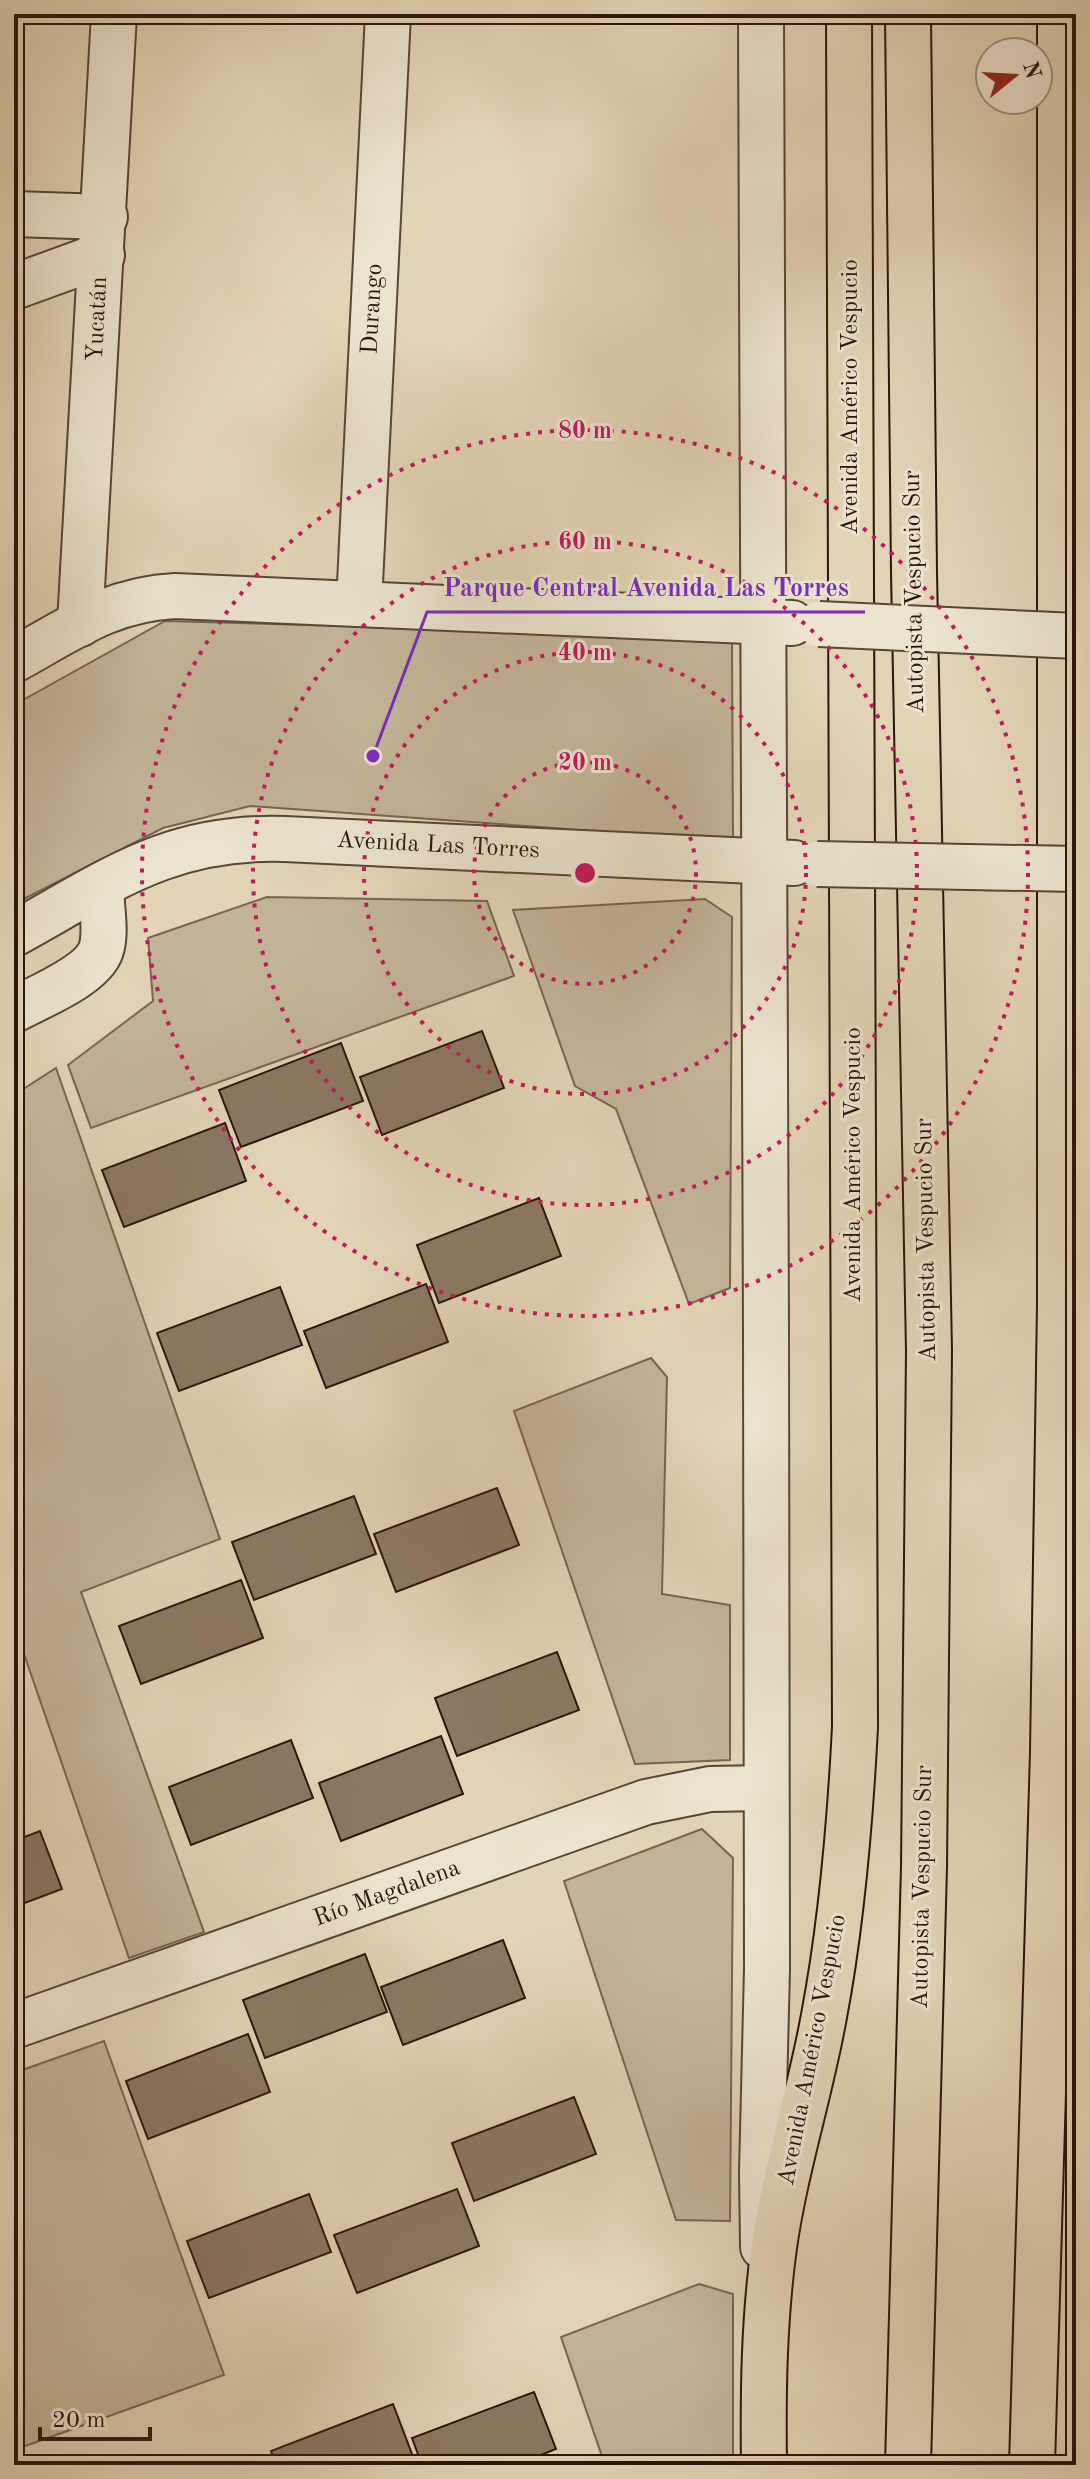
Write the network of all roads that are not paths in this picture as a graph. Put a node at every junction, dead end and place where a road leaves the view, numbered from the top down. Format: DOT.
graph roads {
  1 [pos="114,14"];
  2 [pos="388,14"];
  3 [pos="761,14"];
  4 [pos="849,14"];
  5 [pos="908,14"];
  6 [pos="1060,14"];
  7 [pos="14,214"];
  8 [pos="103,236"];
  9 [pos="14,287"];
  10 [pos="359,604"];
  11 [pos="765,622"];
  12 [pos="80,624"];
  13 [pos="1076,636"];
  14 [pos="14,660"];
  15 [pos="763,861"];
  16 [pos="1076,869"];
  17 [pos="101,886"];
  18 [pos="14,934"];
  19 [pos="14,1010"];
  20 [pos="1053,1752"];
  21 [pos="766,1788"];
  22 [pos="1076,1927"];
  23 [pos="14,2026"];
  24 [pos="767,2309"];
  25 [pos="764,2465"];
  26 [pos="908,2465"];
  27 [pos="1032,2465"];
  1 -- 8 [label="street, Yucatán"];
  2 -- 10 [label="street, Durango"];
  3 -- 11 [label="street, Avenida Américo Vespucio"];
  4 -- 24 [label="main road, Avenida Américo Vespucio"];
  5 -- 26 [label="main road, Autopista Vespucio Sur"];
  6 -- 20 [label="main road"];
  7 -- 8 [label="street"];
  8 -- 9 [label="street"];
  8 -- 12 [label="street, Yucatán"];
  10 -- 11 [label="street"];
  10 -- 12 [label="street"];
  11 -- 13 [label="street, bridge"];
  11 -- 15 [label="street, Avenida Américo Vespucio"];
  12 -- 14 [label="street"];
  15 -- 16 [label="street, Avenida Las Torres, bridge"];
  15 -- 17 [label="street, Avenida Las Torres"];
  15 -- 21 [label="street, Avenida Américo Vespucio"];
  17 -- 18 [label="street, Avenida Las Torres"];
  17 -- 19 [label="street"];
  20 -- 22 [label="main road"];
  20 -- 27 [label="main road"];
  21 -- 23 [label="street, Río Magdalena"];
  21 -- 24 [label="street, Avenida Américo Vespucio"];
  24 -- 25 [label="main road, Avenida Américo Vespucio"];
}
